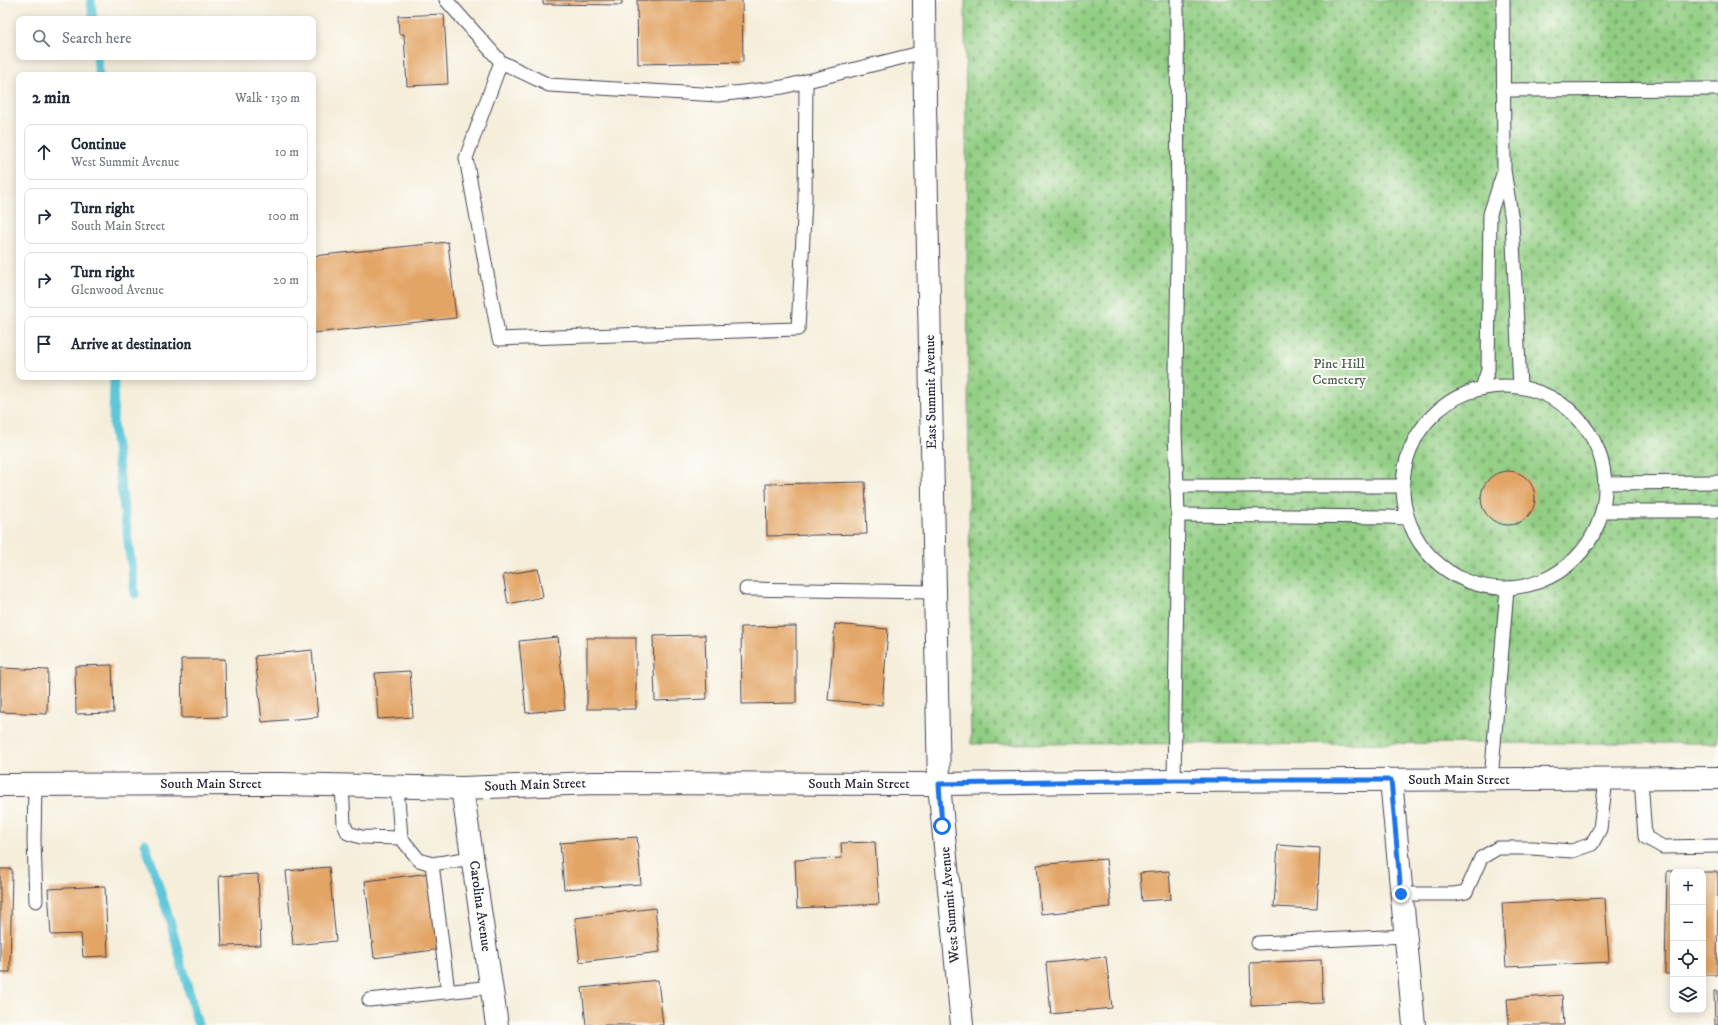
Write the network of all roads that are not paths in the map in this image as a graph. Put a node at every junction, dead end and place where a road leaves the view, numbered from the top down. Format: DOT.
graph roads {
  1 [pos="446,0"];
  2 [pos="924,0"];
  3 [pos="1177,0"];
  4 [pos="1503,0"];
  5 [pos="924,52"];
  6 [pos="501,62"];
  7 [pos="806,81"];
  8 [pos="1718,89"];
  9 [pos="1503,90"];
  10 [pos="1504,170"];
  11 [pos="1520,387"];
  12 [pos="1482,388"];
  13 [pos="1718,482"];
  14 [pos="1605,483"];
  15 [pos="1176,486"];
  16 [pos="1402,486"];
  17 [pos="1603,511"];
  18 [pos="1718,511"];
  19 [pos="1178,515"];
  20 [pos="1407,518"];
  21 [pos="746,589"];
  22 [pos="1507,589"];
  23 [pos="935,592"];
  24 [pos="1718,778"];
  25 [pos="1606,779"];
  26 [pos="1641,779"];
  27 [pos="1174,780"];
  28 [pos="1391,780"];
  29 [pos="1491,780"];
  30 [pos="939,784"];
  31 [pos="0,785"];
  32 [pos="36,785"];
  33 [pos="342,786"];
  34 [pos="397,786"];
  35 [pos="462,788"];
  36 [pos="401,838"];
  37 [pos="1718,846"];
  38 [pos="472,858"];
  39 [pos="432,864"];
  40 [pos="1401,894"];
  41 [pos="36,900"];
  42 [pos="1405,936"];
  43 [pos="1258,943"];
  44 [pos="492,987"];
  45 [pos="448,992"];
  46 [pos="369,1000"];
  47 [pos="497,1025"];
  48 [pos="962,1025"];
  49 [pos="1414,1025"];
  1 -- 6 [label="lane"];
  2 -- 5 [label="street, East Summit Avenue"];
  3 -- 15 [label="lane"];
  4 -- 9 [label="lane"];
  5 -- 7 [label="lane"];
  5 -- 23 [label="street, East Summit Avenue"];
  6 -- 7 [label="lane"];
  6 -- 7 [label="lane"];
  8 -- 9 [label="lane"];
  9 -- 10 [label="lane"];
  10 -- 11 [label="lane"];
  10 -- 12 [label="lane"];
  11 -- 12 [label="lane"];
  11 -- 14 [label="lane"];
  12 -- 16 [label="lane"];
  13 -- 14 [label="lane"];
  14 -- 17 [label="lane"];
  15 -- 16 [label="lane"];
  15 -- 19 [label="lane"];
  16 -- 20 [label="lane"];
  17 -- 18 [label="lane"];
  17 -- 22 [label="lane"];
  19 -- 20 [label="lane"];
  19 -- 27 [label="lane"];
  20 -- 22 [label="lane"];
  21 -- 23 [label="lane"];
  22 -- 29 [label="lane"];
  23 -- 30 [label="street, East Summit Avenue"];
  24 -- 26 [label="street, South Main Street"];
  25 -- 26 [label="street, South Main Street"];
  25 -- 29 [label="street, South Main Street"];
  25 -- 40 [label="lane"];
  26 -- 37 [label="lane"];
  27 -- 28 [label="street, South Main Street"];
  27 -- 30 [label="street, South Main Street"];
  28 -- 29 [label="street, South Main Street"];
  28 -- 40 [label="street"];
  30 -- 35 [label="street, South Main Street"];
  30 -- 48 [label="street, West Summit Avenue"];
  31 -- 32 [label="street, South Main Street"];
  32 -- 33 [label="street, South Main Street"];
  32 -- 41 [label="lane"];
  33 -- 34 [label="street, South Main Street"];
  33 -- 36 [label="lane"];
  34 -- 35 [label="street, South Main Street"];
  34 -- 36 [label="lane"];
  35 -- 38 [label="street, Carolina Avenue"];
  36 -- 39 [label="lane"];
  38 -- 39 [label="lane"];
  38 -- 44 [label="street, Carolina Avenue"];
  39 -- 45 [label="lane"];
  40 -- 42 [label="street"];
  42 -- 43 [label="lane"];
  42 -- 49 [label="street"];
  44 -- 45 [label="lane"];
  44 -- 47 [label="street, Carolina Avenue"];
  45 -- 46 [label="lane"];
}
